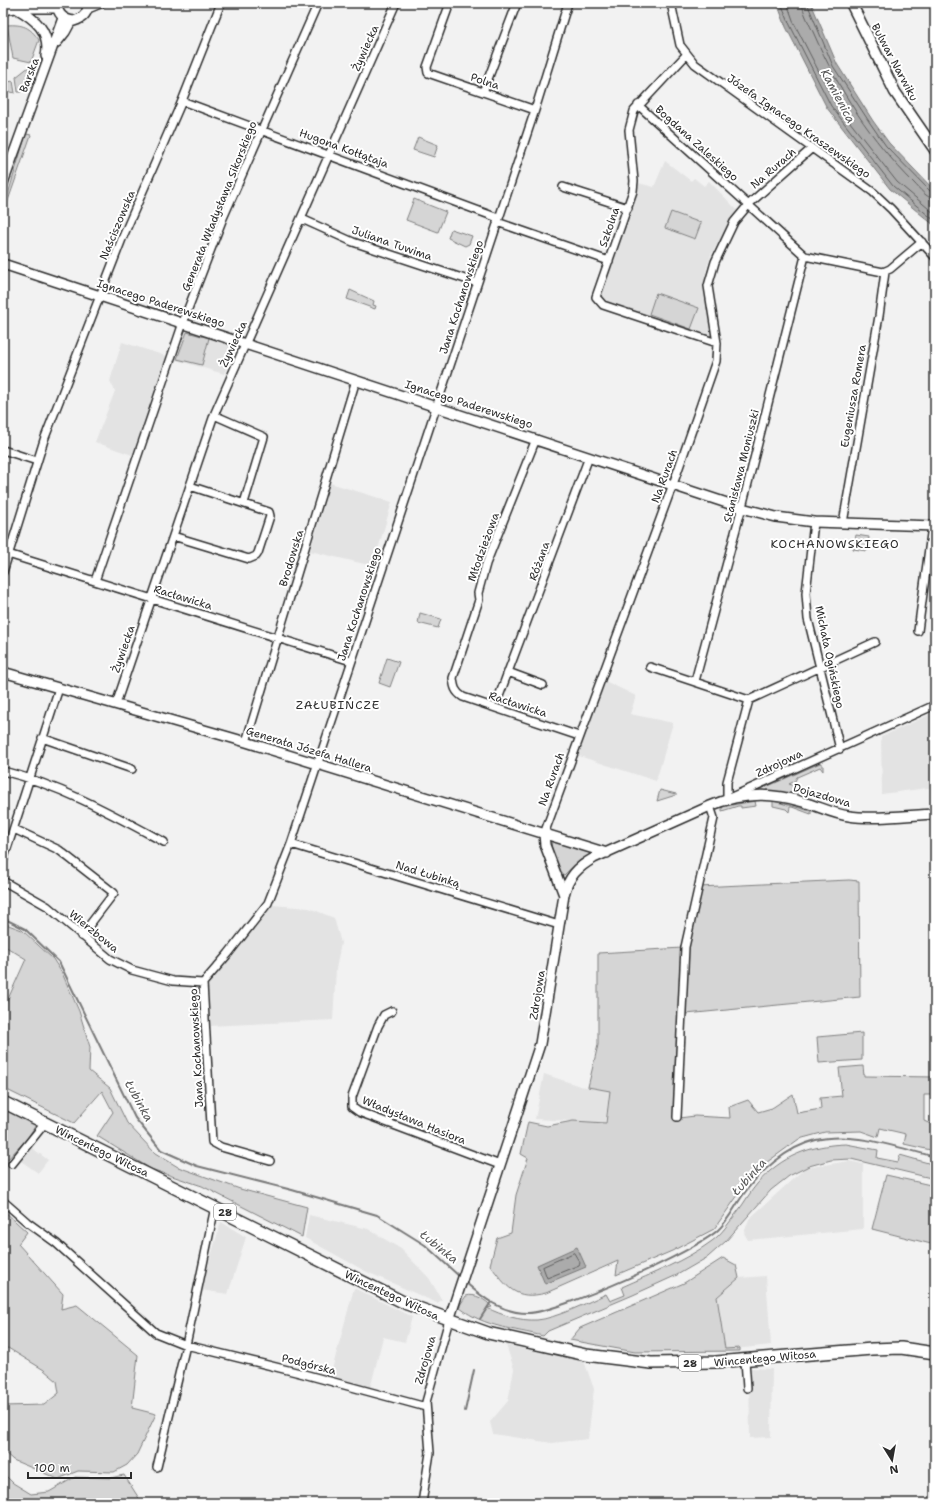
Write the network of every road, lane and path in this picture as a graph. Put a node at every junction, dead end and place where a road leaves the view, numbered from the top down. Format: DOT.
graph roads {
  1 [pos="26,3"];
  2 [pos="40,3"];
  3 [pos="100,3"];
  4 [pos="221,3"];
  5 [pos="318,3"];
  6 [pos="396,3"];
  7 [pos="450,3"];
  8 [pos="517,3"];
  9 [pos="568,3"];
  10 [pos="671,3"];
  11 [pos="851,3"];
  12 [pos="57,6"];
  13 [pos="88,6"];
  14 [pos="16,8"];
  15 [pos="3,10"];
  16 [pos="67,19"];
  17 [pos="687,54"];
  18 [pos="43,71"];
  19 [pos="483,92"];
  20 [pos="182,101"];
  21 [pos="638,105"];
  22 [pos="535,110"];
  23 [pos="262,129"];
  24 [pos="811,149"];
  25 [pos="935,150"];
  26 [pos="330,155"];
  27 [pos="3,183"];
  28 [pos="563,186"];
  29 [pos="748,204"];
  30 [pos="628,208"];
  31 [pos="302,219"];
  32 [pos="498,220"];
  33 [pos="922,242"];
  34 [pos="805,256"];
  35 [pos="935,257"];
  36 [pos="609,261"];
  37 [pos="3,264"];
  38 [pos="885,272"];
  39 [pos="477,283"];
  40 [pos="100,295"];
  41 [pos="183,323"];
  42 [pos="245,343"];
  43 [pos="717,343"];
  44 [pos="356,380"];
  45 [pos="436,406"];
  46 [pos="214,415"];
  47 [pos="536,439"];
  48 [pos="3,450"];
  49 [pos="589,457"];
  50 [pos="37,461"];
  51 [pos="672,484"];
  52 [pos="190,486"];
  53 [pos="244,503"];
  54 [pos="742,508"];
  55 [pos="814,522"];
  56 [pos="843,523"];
  57 [pos="933,526"];
  58 [pos="173,536"];
  59 [pos="8,554"];
  60 [pos="3,572"];
  61 [pos="95,581"];
  62 [pos="152,598"];
  63 [pos="918,631"];
  64 [pos="277,638"];
  65 [pos="875,642"];
  66 [pos="352,662"];
  67 [pos="650,667"];
  68 [pos="820,668"];
  69 [pos="3,672"];
  70 [pos="508,672"];
  71 [pos="696,682"];
  72 [pos="542,684"];
  73 [pos="454,687"];
  74 [pos="60,688"];
  75 [pos="498,699"];
  76 [pos="749,700"];
  77 [pos="116,704"];
  78 [pos="935,705"];
  79 [pos="579,736"];
  80 [pos="42,738"];
  81 [pos="246,742"];
  82 [pos="840,749"];
  83 [pos="318,764"];
  84 [pos="132,768"];
  85 [pos="3,771"];
  86 [pos="30,778"];
  87 [pos="727,799"];
  88 [pos="710,806"];
  89 [pos="935,814"];
  90 [pos="14,829"];
  91 [pos="544,834"];
  92 [pos="164,842"];
  93 [pos="291,844"];
  94 [pos="607,853"];
  95 [pos="3,861"];
  96 [pos="3,881"];
  97 [pos="564,895"];
  98 [pos="559,925"];
  99 [pos="82,936"];
  100 [pos="203,983"];
  101 [pos="392,1011"];
  102 [pos="3,1102"];
  103 [pos="677,1117"];
  104 [pos="45,1123"];
  105 [pos="270,1161"];
  106 [pos="12,1164"];
  107 [pos="500,1165"];
  108 [pos="3,1201"];
  109 [pos="215,1207"];
  110 [pos="449,1320"];
  111 [pos="186,1345"];
  112 [pos="935,1353"];
  113 [pos="745,1360"];
  114 [pos="747,1388"];
  115 [pos="426,1407"];
  116 [pos="157,1467"];
  117 [pos="422,1503"];
  1 -- 14 [label="street"];
  2 -- 14 [label="street"];
  3 -- 13 [label="street"];
  4 -- 20 [label="street, Naściszowska"];
  5 -- 23 [label="street, Generała Władysława Sikorskiego"];
  6 -- 26 [label="street, Żywiecka"];
  7 -- 19 [label="street, Polna"];
  8 -- 19 [label="street"];
  9 -- 22 [label="street, Jana Kochanowskiego"];
  10 -- 17 [label="street, Józefa Ignacego Kraszewskiego"];
  11 -- 25 [label="main road, Bulwar Narwiku"];
  12 -- 14 [label="street"];
  12 -- 16 [label="street"];
  13 -- 16 [label="street"];
  14 -- 15 [label="street"];
  14 -- 18 [label="street"];
  16 -- 18 [label="street, Barska"];
  17 -- 21 [label="street, Szkolna"];
  17 -- 24 [label="street, Józefa Ignacego Kraszewskiego"];
  18 -- 27 [label="street, Barska"];
  19 -- 22 [label="street, Polna"];
  20 -- 23 [label="street, Hugona Kołłątaja"];
  20 -- 40 [label="street, Naściszowska"];
  21 -- 29 [label="street, Bogdana Zaleskiego"];
  21 -- 30 [label="street, Szkolna"];
  22 -- 32 [label="street, Jana Kochanowskiego"];
  23 -- 26 [label="street, Hugona Kołłątaja"];
  23 -- 41 [label="street, Generała Władysława Sikorskiego"];
  24 -- 29 [label="street, Na Rurach"];
  24 -- 33 [label="street, Józefa Ignacego Kraszewskiego"];
  26 -- 31 [label="street, Żywiecka"];
  26 -- 32 [label="street, Hugona Kołłątaja"];
  28 -- 30 [label="street"];
  29 -- 34 [label="street, Bogdana Zaleskiego"];
  29 -- 43 [label="street, Na Rurach"];
  30 -- 36 [label="street, Szkolna"];
  31 -- 39 [label="street, Juliana Tuwima"];
  31 -- 42 [label="street, Żywiecka"];
  32 -- 36 [label="street, Hugona Kołłątaja"];
  32 -- 39 [label="street, Jana Kochanowskiego"];
  33 -- 35 [label="street, Józefa Ignacego Kraszewskiego"];
  33 -- 38 [label="street"];
  34 -- 38 [label="street"];
  34 -- 54 [label="street, Stanisława Moniuszki"];
  36 -- 43 [label="street, Szkolna"];
  37 -- 40 [label="street, Ignacego Paderewskiego"];
  38 -- 56 [label="street, Eugeniusza Romera"];
  39 -- 45 [label="street, Jana Kochanowskiego"];
  40 -- 41 [label="street, Ignacego Paderewskiego"];
  40 -- 50 [label="street, Naściszowska"];
  41 -- 42 [label="street, Ignacego Paderewskiego"];
  41 -- 61 [label="street, Generała Władysława Sikorskiego"];
  42 -- 44 [label="street, Ignacego Paderewskiego"];
  42 -- 46 [label="street, Żywiecka"];
  43 -- 51 [label="street, Na Rurach"];
  44 -- 45 [label="street, Ignacego Paderewskiego"];
  44 -- 64 [label="street, Brodowska"];
  45 -- 47 [label="street, Ignacego Paderewskiego"];
  45 -- 66 [label="street, Jana Kochanowskiego"];
  46 -- 52 [label="street, Żywiecka"];
  46 -- 53 [label="street"];
  47 -- 49 [label="street, Ignacego Paderewskiego"];
  47 -- 73 [label="street, Młodzieżowa"];
  48 -- 50 [label="street"];
  49 -- 51 [label="street, Ignacego Paderewskiego"];
  49 -- 70 [label="street, Różana"];
  50 -- 59 [label="street, Naściszowska"];
  51 -- 54 [label="street, Ignacego Paderewskiego"];
  51 -- 79 [label="street, Na Rurach"];
  52 -- 53 [label="street"];
  52 -- 58 [label="street, Żywiecka"];
  53 -- 58 [label="street"];
  54 -- 55 [label="street, Ignacego Paderewskiego"];
  54 -- 71 [label="street, Stanisława Moniuszki"];
  55 -- 56 [label="street, Ignacego Paderewskiego"];
  55 -- 68 [label="street, Michała Ogińskiego"];
  56 -- 57 [label="street, Ignacego Paderewskiego"];
  57 -- 63 [label="street"];
  58 -- 62 [label="street, Żywiecka"];
  59 -- 60 [label="street, Naściszowska"];
  59 -- 61 [label="street, Racławicka"];
  61 -- 62 [label="street, Racławicka"];
  62 -- 64 [label="street, Racławicka"];
  62 -- 77 [label="street, Żywiecka"];
  64 -- 66 [label="street, Racławicka"];
  64 -- 81 [label="street, Brodowska"];
  65 -- 68 [label="street"];
  66 -- 83 [label="street, Jana Kochanowskiego"];
  67 -- 71 [label="street"];
  68 -- 76 [label="street"];
  68 -- 82 [label="street, Michała Ogińskiego"];
  69 -- 74 [label="street, Generała Józefa Hallera"];
  70 -- 72 [label="street"];
  70 -- 75 [label="street, Różana"];
  71 -- 76 [label="street"];
  73 -- 79 [label="street, Racławicka"];
  74 -- 77 [label="street, Generała Józefa Hallera"];
  74 -- 80 [label="street"];
  76 -- 87 [label="street"];
  77 -- 81 [label="street, Generała Józefa Hallera"];
  78 -- 82 [label="street, Zdrojowa"];
  79 -- 91 [label="street, Na Rurach"];
  80 -- 84 [label="street"];
  80 -- 86 [label="street"];
  81 -- 83 [label="street, Generała Józefa Hallera"];
  82 -- 87 [label="street, Zdrojowa"];
  83 -- 91 [label="street, Generała Józefa Hallera"];
  83 -- 93 [label="street, Jana Kochanowskiego"];
  85 -- 86 [label="street"];
  86 -- 90 [label="street"];
  86 -- 92 [label="street"];
  87 -- 88 [label="street, Zdrojowa"];
  87 -- 89 [label="street, Dojazdowa"];
  88 -- 94 [label="street, Zdrojowa"];
  88 -- 103 [label="street"];
  90 -- 95 [label="street"];
  90 -- 99 [label="street"];
  91 -- 94 [label="street, Generała Józefa Hallera"];
  91 -- 97 [label="street"];
  93 -- 98 [label="street, Nad Łubinką"];
  93 -- 100 [label="street, Jana Kochanowskiego"];
  94 -- 97 [label="street, Zdrojowa"];
  96 -- 99 [label="street, Wierzbowa"];
  97 -- 98 [label="street, Zdrojowa"];
  98 -- 107 [label="street, Zdrojowa"];
  99 -- 100 [label="street, Wierzbowa"];
  100 -- 105 [label="street, Jana Kochanowskiego"];
  101 -- 107 [label="street, Władysława Hasiora"];
  102 -- 104 [label="main road, Wincentego Witosa / 28"];
  104 -- 106 [label="street"];
  104 -- 109 [label="main road, Wincentego Witosa / 28"];
  107 -- 110 [label="street, Zdrojowa"];
  108 -- 111 [label="street, Podgórska"];
  109 -- 110 [label="main road, Wincentego Witosa / 28"];
  109 -- 111 [label="street"];
  110 -- 113 [label="main road, Wincentego Witosa / 28"];
  110 -- 115 [label="street, Zdrojowa"];
  111 -- 115 [label="street, Podgórska"];
  111 -- 116 [label="street"];
  112 -- 113 [label="main road, Wincentego Witosa / 28"];
  113 -- 114 [label="street"];
  115 -- 117 [label="street, Zdrojowa"];
}
